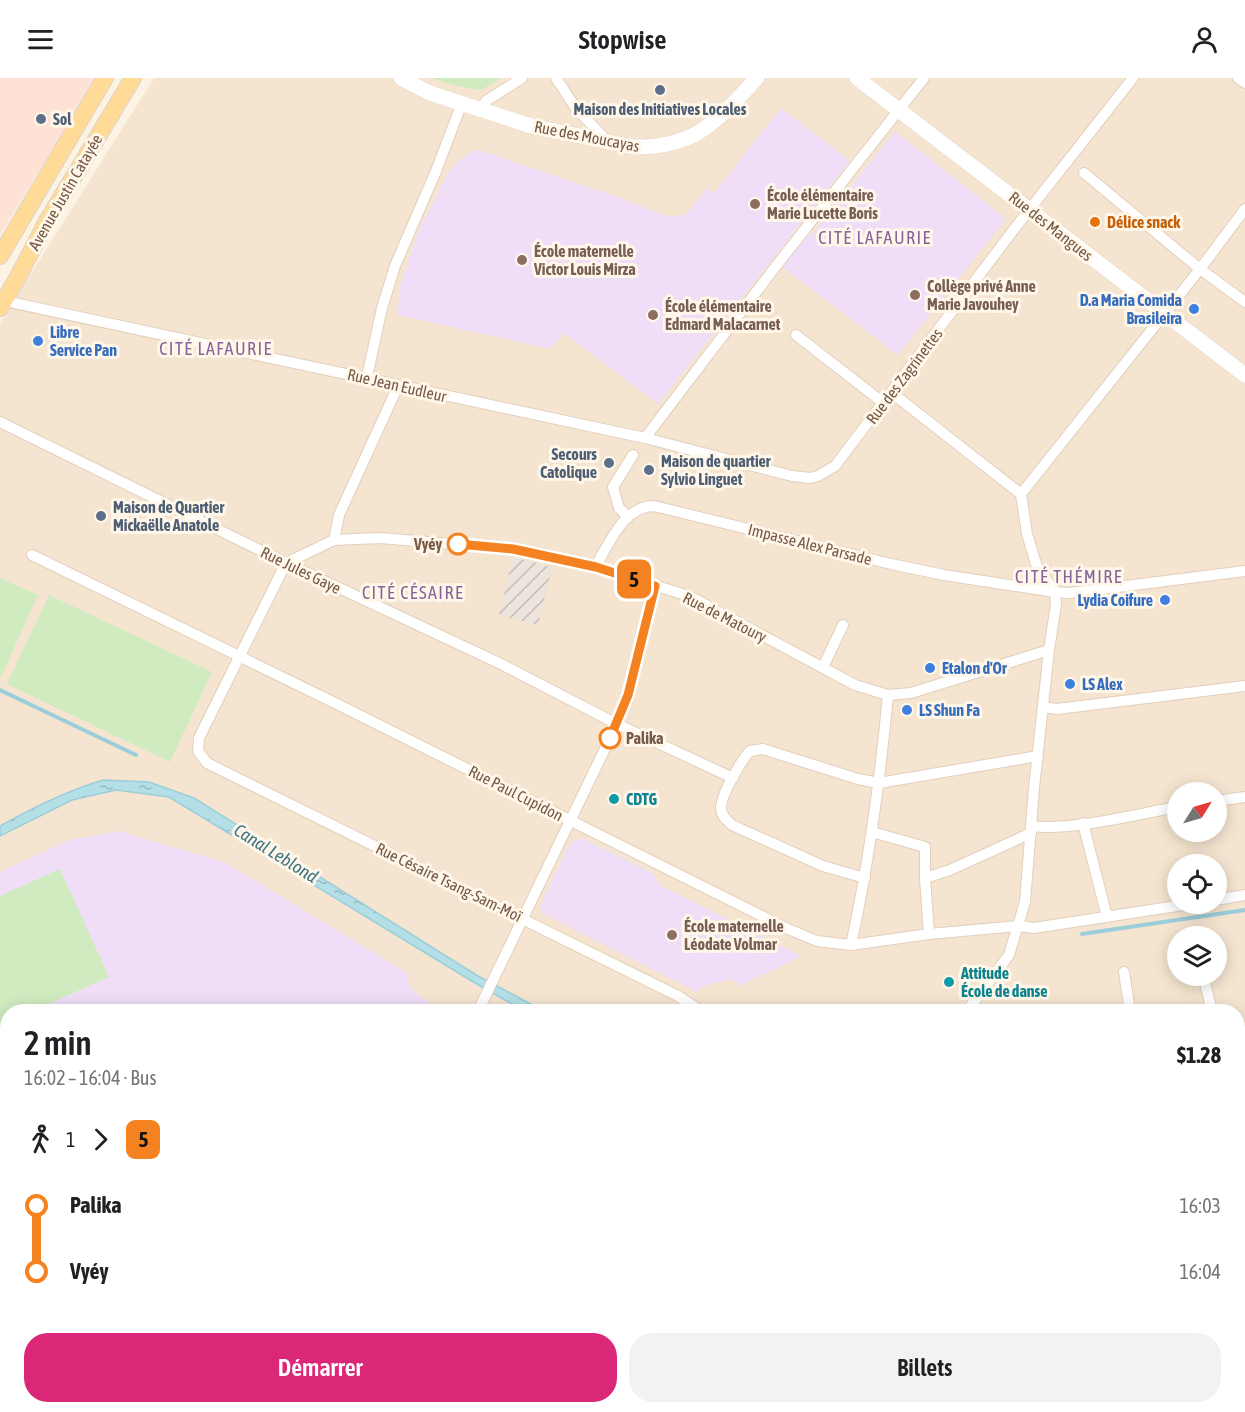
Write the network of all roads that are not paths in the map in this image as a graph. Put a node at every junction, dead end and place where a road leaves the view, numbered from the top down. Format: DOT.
graph roads {
  1 [pos="105,78"];
  2 [pos="133,78"];
  3 [pos="401,78"];
  4 [pos="522,78"];
  5 [pos="556,78"];
  6 [pos="757,78"];
  7 [pos="857,78"];
  8 [pos="924,78"];
  9 [pos="1133,78"];
  10 [pos="1238,78"];
  11 [pos="1245,83"];
  12 [pos="462,103"];
  13 [pos="482,109"];
  14 [pos="899,110"];
  15 [pos="608,141"];
  16 [pos="1084,173"];
  17 [pos="1245,209"];
  18 [pos="1029,210"];
  19 [pos="0,256"];
  20 [pos="1200,269"];
  21 [pos="1245,302"];
  22 [pos="1,303"];
  23 [pos="1164,314"];
  24 [pos="796,335"];
  25 [pos="1245,375"];
  26 [pos="367,377"];
  27 [pos="398,386"];
  28 [pos="892,393"];
  29 [pos="885,404"];
  30 [pos="0,422"];
  31 [pos="645,438"];
  32 [pos="633,455"];
  33 [pos="792,476"];
  34 [pos="1021,494"];
  35 [pos="628,517"];
  36 [pos="334,540"];
  37 [pos="32,555"];
  38 [pos="286,562"];
  39 [pos="596,567"];
  40 [pos="1245,571"];
  41 [pos="655,586"];
  42 [pos="1055,592"];
  43 [pos="843,625"];
  44 [pos="1049,650"];
  45 [pos="239,657"];
  46 [pos="823,667"];
  47 [pos="1245,686"];
  48 [pos="888,695"];
  49 [pos="1043,707"];
  50 [pos="617,724"];
  51 [pos="1038,756"];
  52 [pos="733,778"];
  53 [pos="879,783"];
  54 [pos="1245,797"];
  55 [pos="1227,799"];
  56 [pos="1167,809"];
  57 [pos="569,820"];
  58 [pos="1083,823"];
  59 [pos="1032,830"];
  60 [pos="872,832"];
  61 [pos="865,878"];
  62 [pos="926,878"];
  63 [pos="1245,895"];
  64 [pos="1227,898"];
  65 [pos="1167,908"];
  66 [pos="1107,917"];
  67 [pos="522,918"];
  68 [pos="1019,926"];
  69 [pos="929,934"];
  70 [pos="851,945"];
  71 [pos="1124,972"];
  72 [pos="1206,986"];
  73 [pos="481,1004"];
  74 [pos="690,1004"];
  75 [pos="972,1004"];
  76 [pos="1129,1004"];
  77 [pos="1210,1004"];
  1 -- 19 [label="main road, Avenue Justin Catayée"];
  2 -- 22 [label="main road, Avenue Justin Catayée"];
  3 -- 12 [label="street, Rue des Moucayas"];
  4 -- 13 [label="street"];
  5 -- 15 [label="street"];
  6 -- 15 [label="street, Rue des Moucayas"];
  7 -- 14 [label="street, Rue des Mangues"];
  8 -- 14 [label="street"];
  9 -- 18 [label="street, Rue des Zagrinettes"];
  10 -- 11 [label="street"];
  12 -- 13 [label="street, Rue des Moucayas"];
  12 -- 26 [label="street"];
  13 -- 15 [label="street, Rue des Moucayas"];
  14 -- 18 [label="street, Rue des Mangues"];
  14 -- 31 [label="street"];
  16 -- 20 [label="street"];
  17 -- 20 [label="street"];
  18 -- 23 [label="street, Rue des Mangues"];
  18 -- 28 [label="street, Rue des Zagrinettes"];
  20 -- 21 [label="street"];
  20 -- 23 [label="street"];
  22 -- 26 [label="street, Rue Jean Eudleur"];
  23 -- 25 [label="street, Rue des Mangues"];
  23 -- 34 [label="street"];
  24 -- 29 [label="street"];
  26 -- 27 [label="street, Rue Jean Eudleur"];
  27 -- 31 [label="street, Rue Jean Eudleur"];
  27 -- 36 [label="street"];
  28 -- 29 [label="street, Rue des Zagrinettes"];
  28 -- 34 [label="street"];
  29 -- 33 [label="street, Rue des Zagrinettes"];
  30 -- 38 [label="street, Rue Jules Gaye"];
  31 -- 33 [label="street, Rue Jean Eudleur"];
  32 -- 35 [label="street"];
  34 -- 42 [label="street"];
  35 -- 39 [label="street"];
  35 -- 42 [label="street, Impasse Alex Parsade"];
  36 -- 38 [label="street, Rue de Matoury"];
  36 -- 39 [label="street, Rue de Matoury"];
  37 -- 45 [label="street, Rue Paul Cupidon"];
  38 -- 45 [label="street"];
  38 -- 50 [label="street, Rue Jules Gaye"];
  39 -- 41 [label="street, Rue de Matoury"];
  40 -- 42 [label="street, Impasse Alex Parsade"];
  41 -- 46 [label="street, Rue de Matoury"];
  41 -- 50 [label="street"];
  42 -- 44 [label="street"];
  43 -- 46 [label="street"];
  44 -- 48 [label="street, Rue de Matoury"];
  44 -- 49 [label="street"];
  45 -- 57 [label="street, Rue Paul Cupidon"];
  45 -- 67 [label="street, Rue Césaire Tsang-Sam-Moï"];
  46 -- 48 [label="street, Rue de Matoury"];
  47 -- 49 [label="street"];
  48 -- 53 [label="street"];
  49 -- 51 [label="street"];
  50 -- 52 [label="street, Rue Jules Gaye"];
  50 -- 57 [label="street"];
  51 -- 53 [label="street"];
  51 -- 59 [label="street"];
  52 -- 53 [label="street"];
  52 -- 61 [label="street"];
  53 -- 60 [label="street"];
  54 -- 55 [label="street"];
  56 -- 58 [label="street"];
  57 -- 67 [label="street"];
  57 -- 70 [label="street, Rue Paul Cupidon"];
  58 -- 59 [label="street"];
  58 -- 66 [label="street"];
  59 -- 62 [label="street"];
  59 -- 68 [label="street"];
  60 -- 61 [label="street"];
  60 -- 62 [label="street"];
  61 -- 70 [label="street"];
  62 -- 69 [label="street"];
  63 -- 64 [label="street"];
  65 -- 66 [label="street, Rue Paul Cupidon"];
  66 -- 68 [label="street, Rue Paul Cupidon"];
  67 -- 73 [label="street"];
  67 -- 74 [label="street, Rue Césaire Tsang-Sam-Moï"];
  68 -- 69 [label="street, Rue Paul Cupidon"];
  68 -- 75 [label="street"];
  69 -- 70 [label="street, Rue Paul Cupidon"];
  71 -- 76 [label="street"];
  72 -- 77 [label="street"];
}
